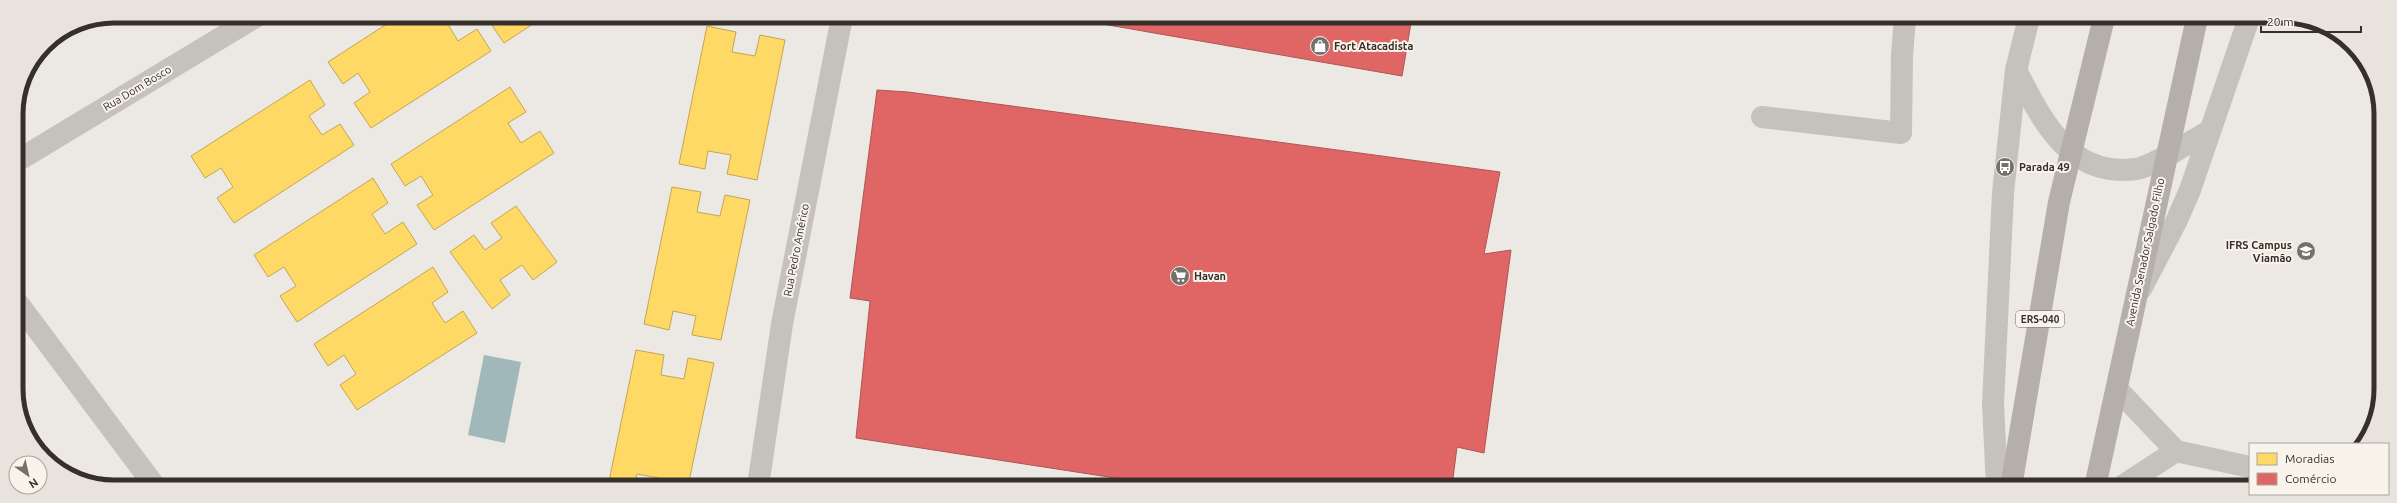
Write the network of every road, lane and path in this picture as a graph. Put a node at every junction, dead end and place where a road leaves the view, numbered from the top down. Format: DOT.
graph roads {
  1 [pos="245,23"];
  2 [pos="841,23"];
  3 [pos="1905,23"];
  4 [pos="2028,23"];
  5 [pos="2103,23"];
  6 [pos="2196,23"];
  7 [pos="2247,23"];
  8 [pos="2016,70"];
  9 [pos="1762,117"];
  10 [pos="2209,131"];
  11 [pos="2070,152"];
  12 [pos="2165,156"];
  13 [pos="23,157"];
  14 [pos="2134,304"];
  15 [pos="23,310"];
  16 [pos="2117,389"];
  17 [pos="2176,451"];
  18 [pos="2249,467"];
  19 [pos="150,480"];
  20 [pos="759,480"];
  21 [pos="1997,480"];
  22 [pos="2012,480"];
  23 [pos="2097,480"];
  24 [pos="2132,480"];
  1 -- 13 [label="street, Rua Dom Bosco"];
  2 -- 20 [label="street, Rua Pedro Américo"];
  3 -- 9 [label="street"];
  4 -- 8 [label="street"];
  5 -- 11 [label="main road, ERS-040"];
  6 -- 12 [label="main road, Avenida Senador Salgado Filho"];
  7 -- 10 [label="street"];
  8 -- 11 [label="street"];
  8 -- 21 [label="street"];
  10 -- 12 [label="street"];
  10 -- 14 [label="street"];
  11 -- 12 [label="street"];
  11 -- 22 [label="main road, ERS-040"];
  12 -- 14 [label="main road, Avenida Senador Salgado Filho"];
  14 -- 16 [label="main road, Avenida Senador Salgado Filho"];
  15 -- 19 [label="street"];
  16 -- 17 [label="street"];
  16 -- 23 [label="main road, Avenida Senador Salgado Filho"];
  17 -- 18 [label="street"];
  17 -- 24 [label="street"];
}
